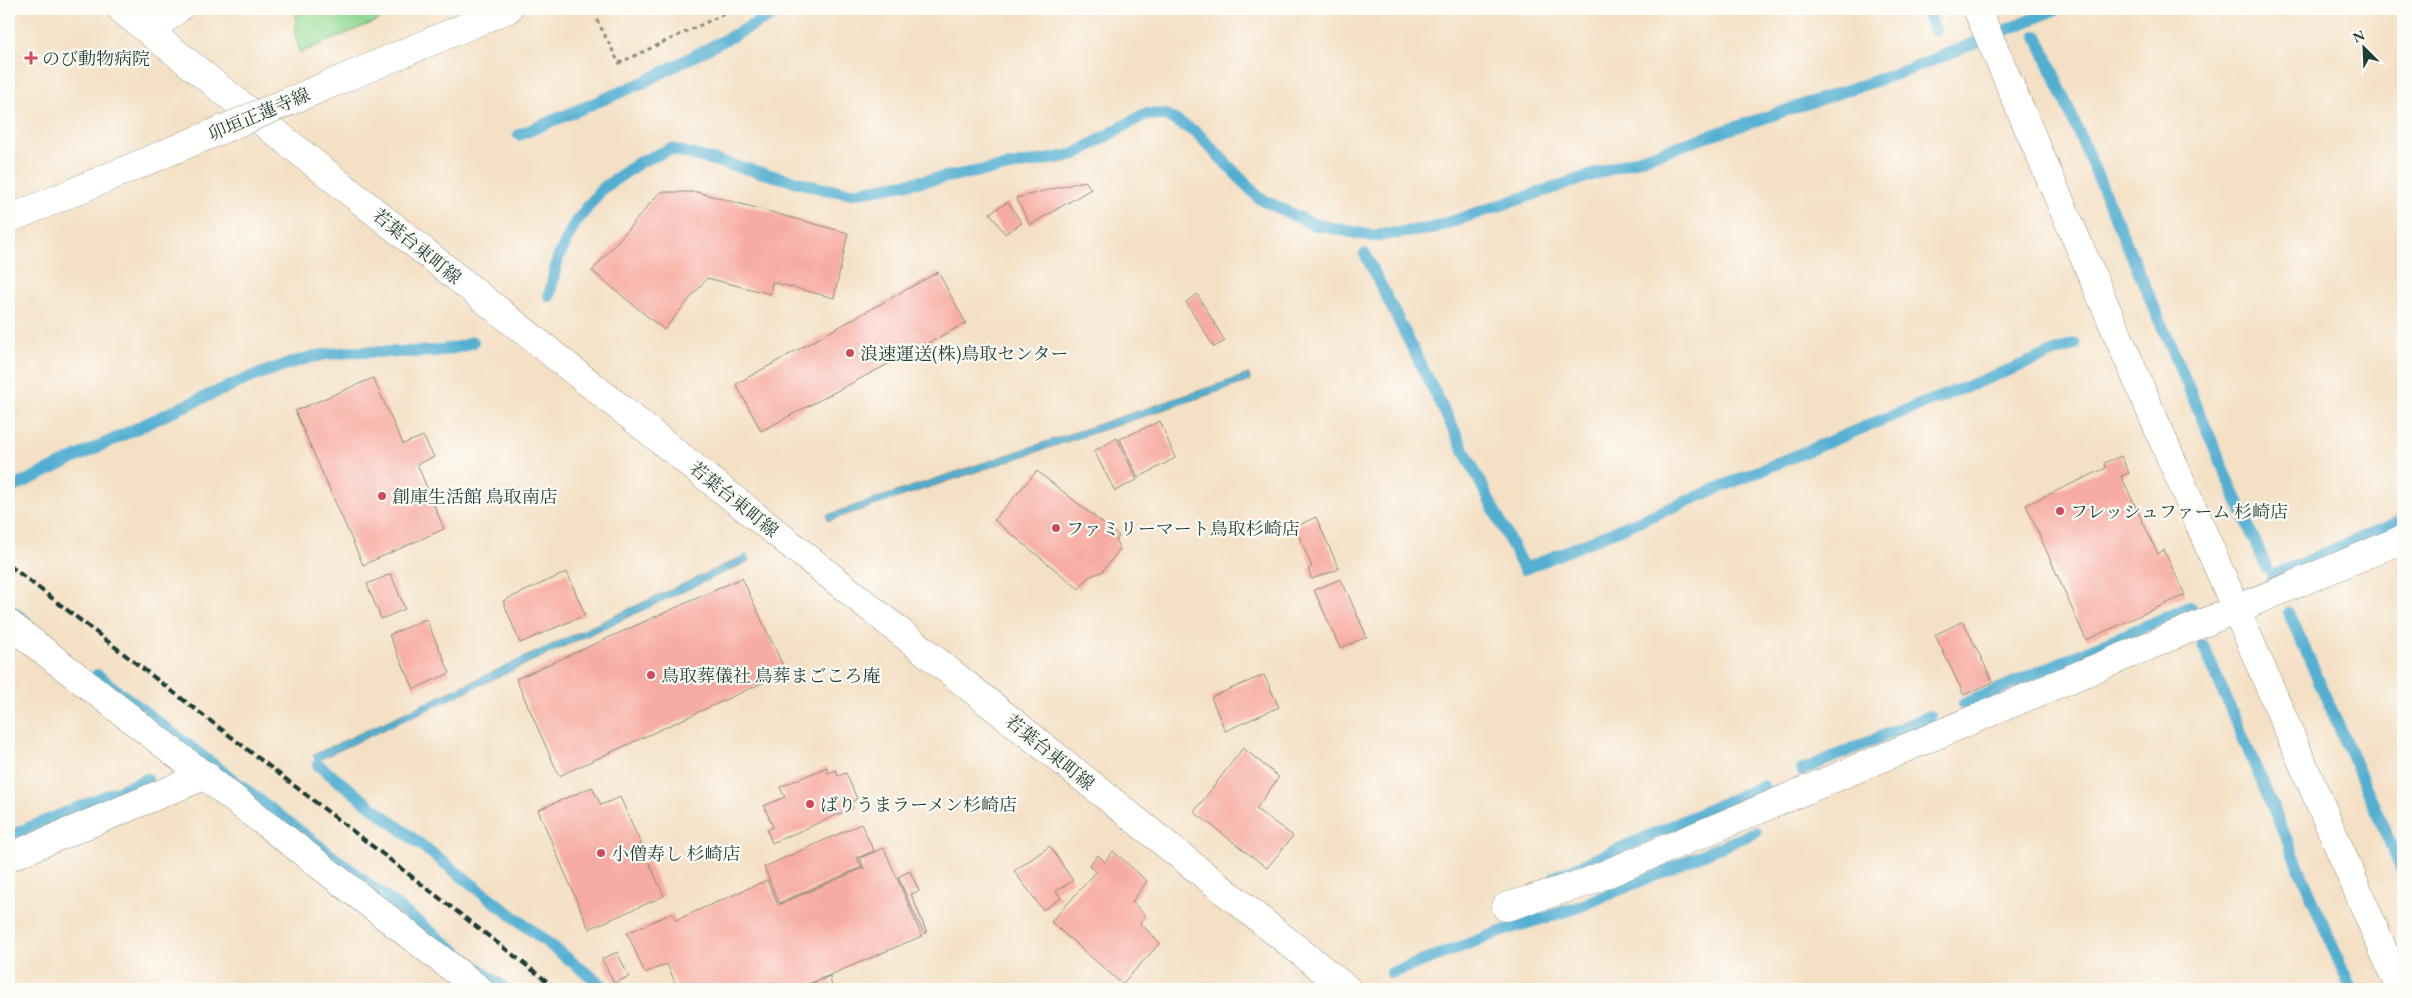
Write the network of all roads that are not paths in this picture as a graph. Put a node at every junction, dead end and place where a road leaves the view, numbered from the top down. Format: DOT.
graph roads {
  1 [pos="121,9"];
  2 [pos="178,9"];
  3 [pos="508,9"];
  4 [pos="1977,9"];
  5 [pos="149,31"];
  6 [pos="9,219"];
  7 [pos="2403,539"];
  8 [pos="2235,610"];
  9 [pos="9,624"];
  10 [pos="206,775"];
  11 [pos="9,857"];
  12 [pos="1506,907"];
  13 [pos="479,989"];
  14 [pos="1347,989"];
  15 [pos="2400,989"];
  1 -- 5 [label="street, 若葉台東町線"];
  2 -- 5 [label="street"];
  3 -- 6 [label="street, 卯垣正蓮寺線, bridge"];
  4 -- 8 [label="street"];
  5 -- 14 [label="street, 若葉台東町線"];
  7 -- 8 [label="street"];
  8 -- 12 [label="street"];
  8 -- 15 [label="street"];
  9 -- 10 [label="street"];
  10 -- 11 [label="street"];
  10 -- 13 [label="street"];
}
